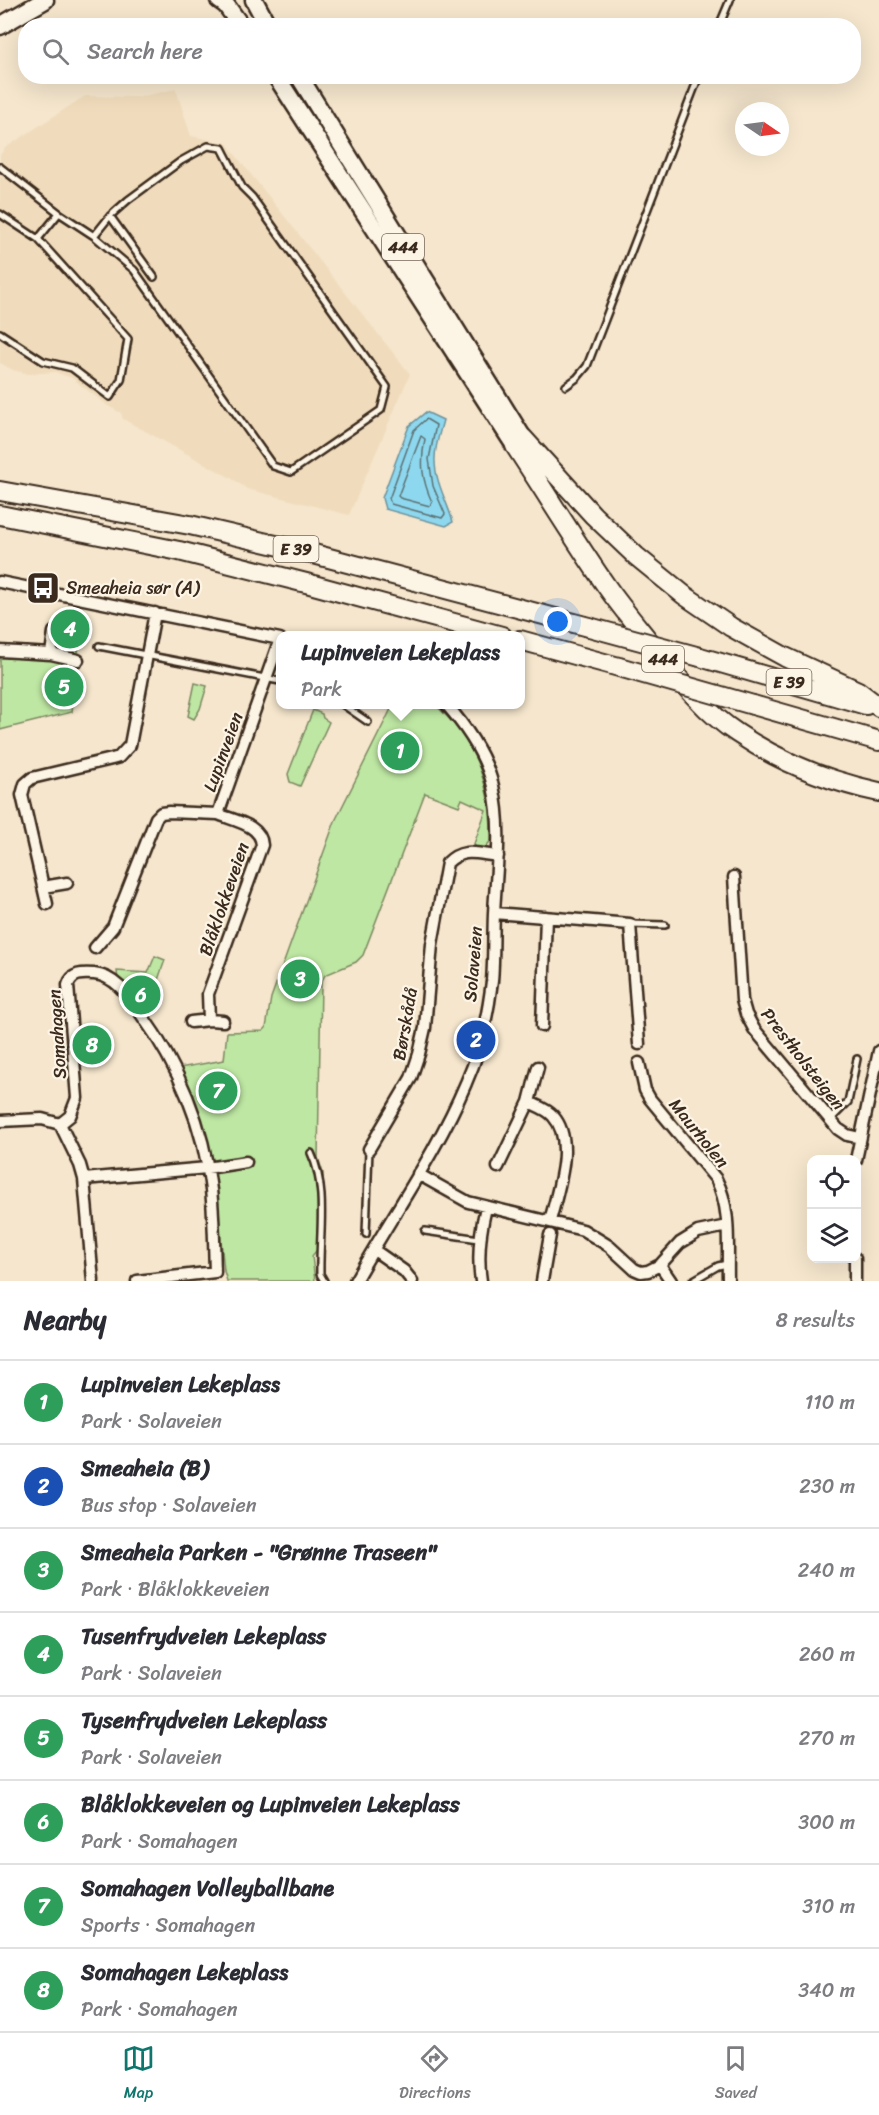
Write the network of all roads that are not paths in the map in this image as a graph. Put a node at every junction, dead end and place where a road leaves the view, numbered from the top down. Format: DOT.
graph roads {
  1 [pos="24,0"];
  2 [pos="45,0"];
  3 [pos="219,0"];
  4 [pos="254,0"];
  5 [pos="730,0"];
  6 [pos="0,15"];
  7 [pos="235,18"];
  8 [pos="264,18"];
  9 [pos="722,18"];
  10 [pos="0,26"];
  11 [pos="281,84"];
  12 [pos="304,84"];
  13 [pos="696,84"];
  14 [pos="0,167"];
  15 [pos="59,213"];
  16 [pos="0,214"];
  17 [pos="110,216"];
  18 [pos="94,236"];
  19 [pos="38,239"];
  20 [pos="154,277"];
  21 [pos="0,333"];
  22 [pos="566,387"];
  23 [pos="519,442"];
  24 [pos="0,491"];
  25 [pos="0,515"];
  26 [pos="0,582"];
  27 [pos="155,613"];
  28 [pos="484,631"];
  29 [pos="54,632"];
  30 [pos="276,638"];
  31 [pos="525,641"];
  32 [pos="99,646"];
  33 [pos="0,651"];
  34 [pos="276,651"];
  35 [pos="51,654"];
  36 [pos="146,654"];
  37 [pos="78,660"];
  38 [pos="267,678"];
  39 [pos="276,680"];
  40 [pos="879,708"];
  41 [pos="348,709"];
  42 [pos="449,709"];
  43 [pos="368,722"];
  44 [pos="879,741"];
  45 [pos="879,792"];
  46 [pos="218,814"];
  47 [pos="498,856"];
  48 [pos="734,878"];
  49 [pos="67,883"];
  50 [pos="43,887"];
  51 [pos="47,904"];
  52 [pos="494,913"];
  53 [pos="546,916"];
  54 [pos="630,924"];
  55 [pos="665,925"];
  56 [pos="95,948"];
  57 [pos="210,1020"];
  58 [pos="191,1022"];
  59 [pos="223,1022"];
  60 [pos="542,1026"];
  61 [pos="639,1044"];
  62 [pos="879,1051"];
  63 [pos="857,1059"];
  64 [pos="639,1063"];
  65 [pos="538,1067"];
  66 [pos="529,1102"];
  67 [pos="830,1120"];
  68 [pos="0,1121"];
  69 [pos="60,1124"];
  70 [pos="860,1138"];
  71 [pos="369,1149"];
  72 [pos="310,1153"];
  73 [pos="857,1155"];
  74 [pos="246,1161"];
  75 [pos="498,1167"];
  76 [pos="207,1168"];
  77 [pos="418,1174"];
  78 [pos="84,1179"];
  79 [pos="486,1207"];
  80 [pos="550,1221"];
  81 [pos="727,1226"];
  82 [pos="425,1231"];
  83 [pos="366,1234"];
  84 [pos="550,1235"];
  85 [pos="479,1239"];
  86 [pos="374,1250"];
  87 [pos="855,1263"];
  88 [pos="727,1264"];
  89 [pos="660,1265"];
  90 [pos="93,1281"];
  91 [pos="137,1281"];
  92 [pos="324,1281"];
  93 [pos="356,1281"];
  94 [pos="412,1281"];
  95 [pos="481,1281"];
  96 [pos="542,1281"];
  97 [pos="670,1281"];
  98 [pos="692,1281"];
  99 [pos="728,1281"];
  100 [pos="855,1281"];
  1 -- 6 [label="highway"];
  2 -- 10 [label="highway"];
  3 -- 7 [label="highway"];
  4 -- 8 [label="highway"];
  5 -- 9 [label="lane"];
  11 -- 23 [label="highway, 444"];
  12 -- 23 [label="highway, 444"];
  13 -- 22 [label="lane"];
  14 -- 15 [label="lane"];
  15 -- 18 [label="lane"];
  15 -- 19 [label="lane"];
  16 -- 19 [label="lane"];
  17 -- 18 [label="lane"];
  17 -- 18 [label="lane"];
  17 -- 20 [label="lane"];
  19 -- 21 [label="lane"];
  23 -- 40 [label="highway, 444"];
  23 -- 45 [label="highway, 444"];
  24 -- 40 [label="highway, E 39, bridge"];
  25 -- 28 [label="highway, E 39"];
  26 -- 27 [label="street"];
  27 -- 30 [label="street"];
  27 -- 36 [label="street"];
  29 -- 35 [label="street"];
  31 -- 44 [label="highway, E 39, bridge"];
  32 -- 36 [label="lane"];
  33 -- 35 [label="street"];
  34 -- 38 [label="street, Lupinveien"];
  35 -- 37 [label="street"];
  36 -- 38 [label="lane"];
  36 -- 50 [label="street"];
  38 -- 39 [label="lane"];
  38 -- 46 [label="street, Lupinveien"];
  41 -- 43 [label="lane"];
  42 -- 47 [label="street, Solaveien"];
  46 -- 56 [label="street, Lupinveien"];
  46 -- 57 [label="street, Blåklokkeveien"];
  47 -- 52 [label="street, Solaveien"];
  47 -- 71 [label="street, Børskådå"];
  48 -- 67 [label="street, Prestholsteigen"];
  49 -- 50 [label="street"];
  50 -- 51 [label="street"];
  52 -- 53 [label="street"];
  52 -- 77 [label="street, Solaveien"];
  53 -- 54 [label="street"];
  53 -- 60 [label="street"];
  54 -- 55 [label="lane"];
  54 -- 61 [label="street"];
  57 -- 58 [label="street"];
  57 -- 59 [label="street"];
  62 -- 70 [label="street"];
  63 -- 67 [label="lane"];
  64 -- 81 [label="street, Maurholen"];
  65 -- 66 [label="street"];
  66 -- 75 [label="street"];
  66 -- 80 [label="street"];
  67 -- 70 [label="street, Prestholsteigen"];
  68 -- 69 [label="street"];
  69 -- 76 [label="street, Somahagen"];
  69 -- 78 [label="street"];
  70 -- 73 [label="street"];
  71 -- 83 [label="lane, Børskådå"];
  72 -- 92 [label="lane"];
  74 -- 76 [label="street"];
  76 -- 78 [label="street"];
  76 -- 91 [label="street"];
  77 -- 79 [label="street"];
  77 -- 86 [label="street, Solaveien"];
  78 -- 90 [label="street"];
  79 -- 80 [label="street"];
  79 -- 85 [label="street"];
  80 -- 89 [label="street"];
  81 -- 88 [label="street, Maurholen"];
  81 -- 89 [label="street"];
  82 -- 85 [label="lane"];
  84 -- 96 [label="street"];
  85 -- 95 [label="street"];
  86 -- 93 [label="street, Solaveien"];
  86 -- 94 [label="street"];
  87 -- 100 [label="street"];
  88 -- 98 [label="lane"];
  88 -- 99 [label="street, Maurholen"];
  89 -- 97 [label="street"];
}
